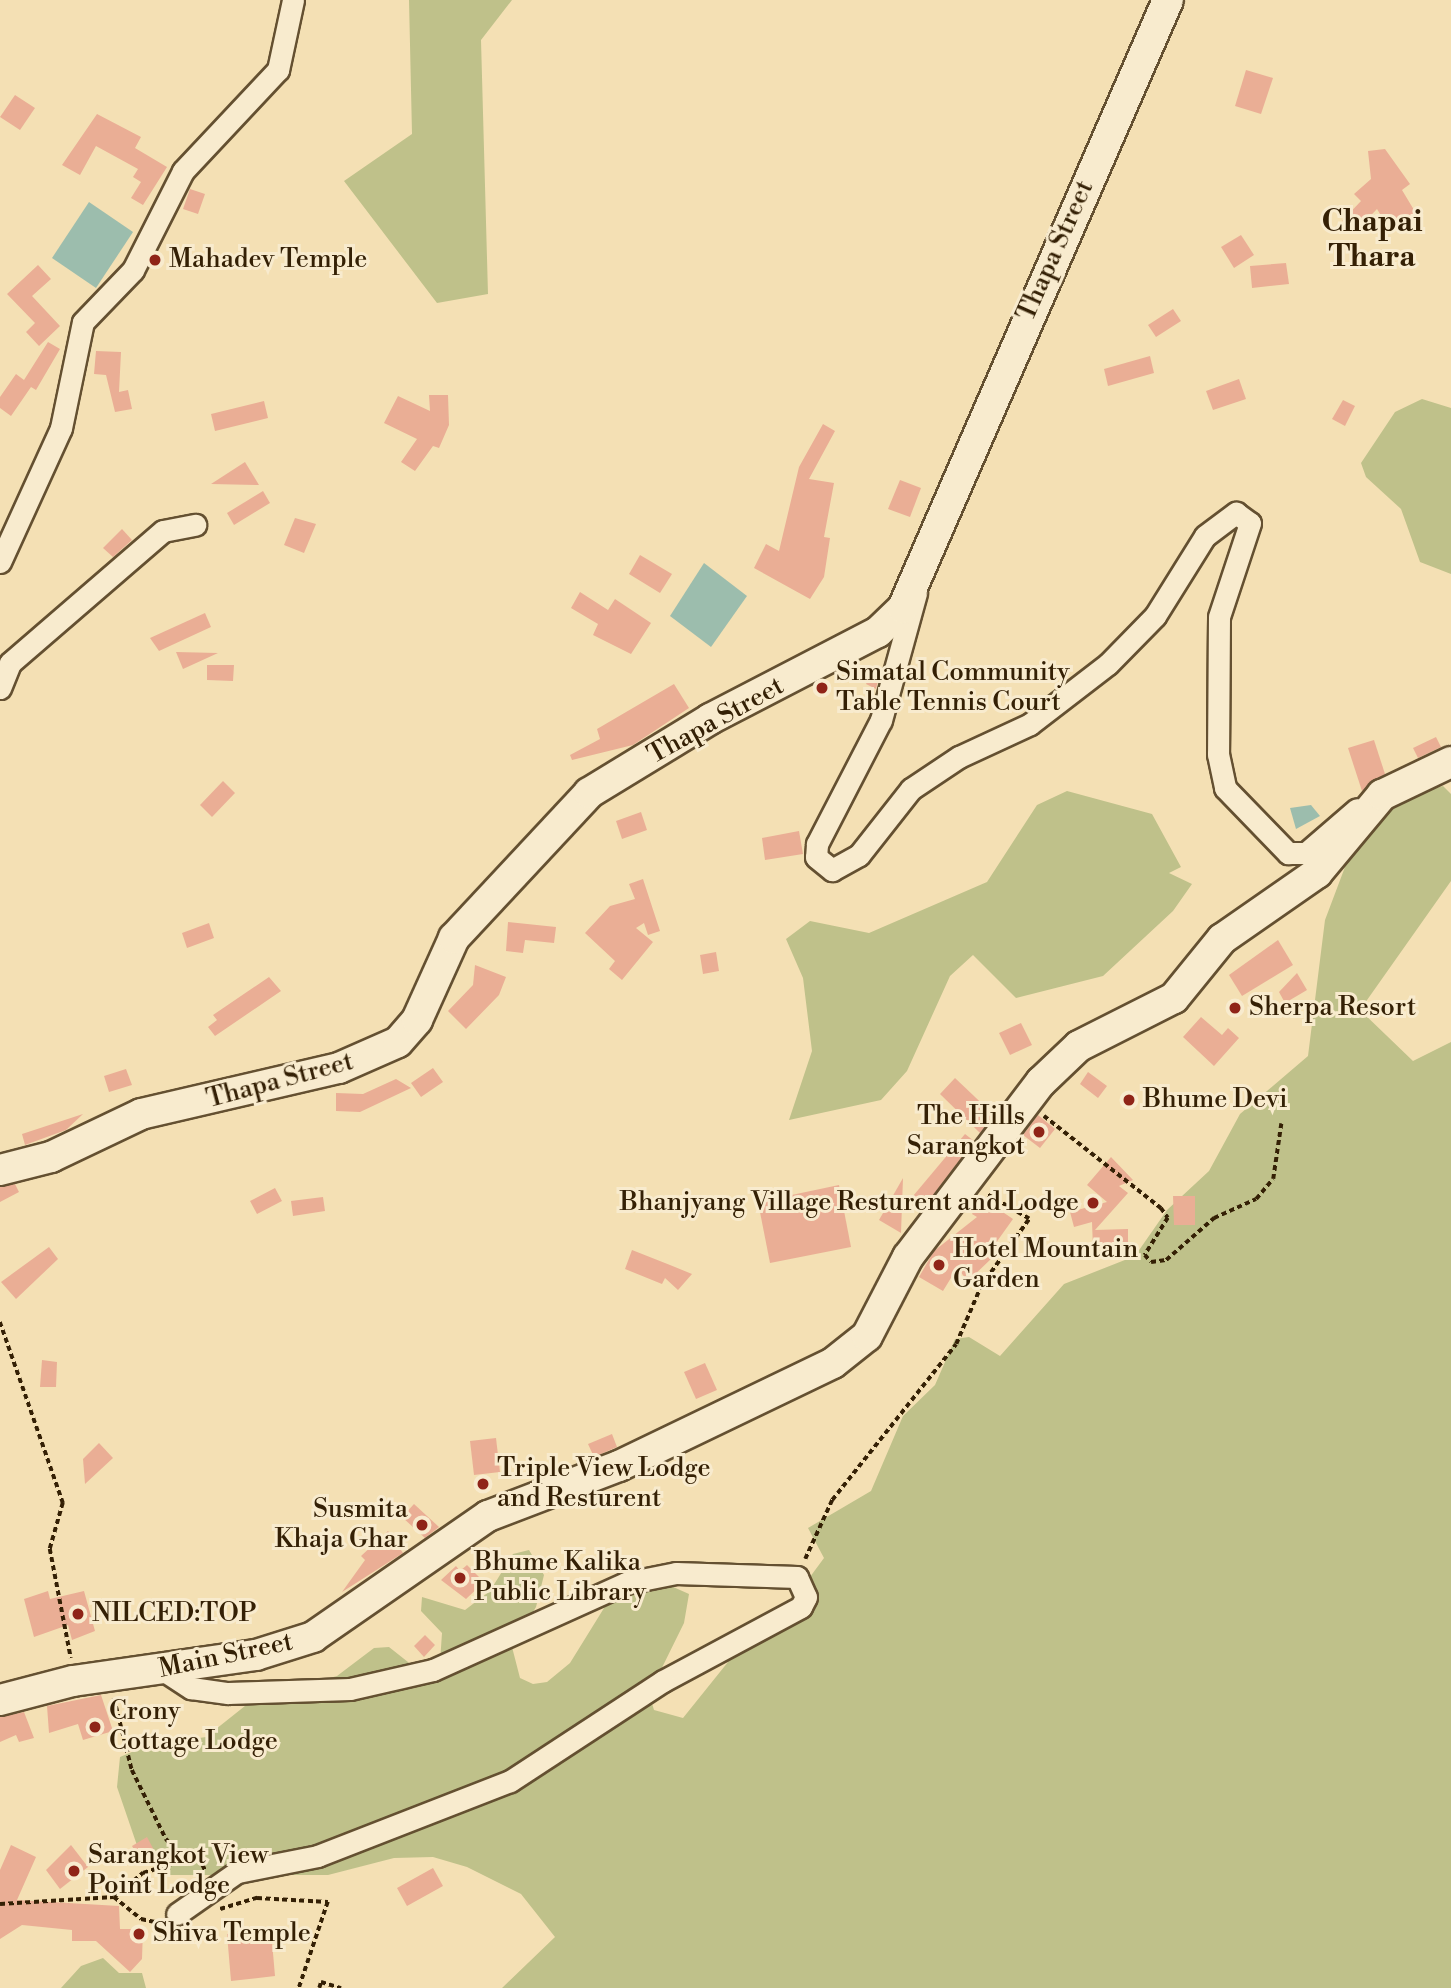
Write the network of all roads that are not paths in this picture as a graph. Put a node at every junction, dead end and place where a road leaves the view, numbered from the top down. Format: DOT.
graph roads {
  1 [pos="293,0"];
  2 [pos="1168,0"];
  3 [pos="195,524"];
  4 [pos="0,562"];
  5 [pos="921,574"];
  6 [pos="0,688"];
  7 [pos="1451,762"];
  8 [pos="1382,795"];
  9 [pos="0,1170"];
  10 [pos="166,1672"];
  11 [pos="0,1700"];
  12 [pos="177,1914"];
  1 -- 4 [label="street"];
  2 -- 5 [label="street, Thapa Street"];
  3 -- 6 [label="street"];
  5 -- 8 [label="street"];
  5 -- 9 [label="street, Thapa Street"];
  7 -- 8 [label="street"];
  8 -- 10 [label="street, Main Street"];
  10 -- 11 [label="street, Main Street"];
  10 -- 12 [label="street"];
}
